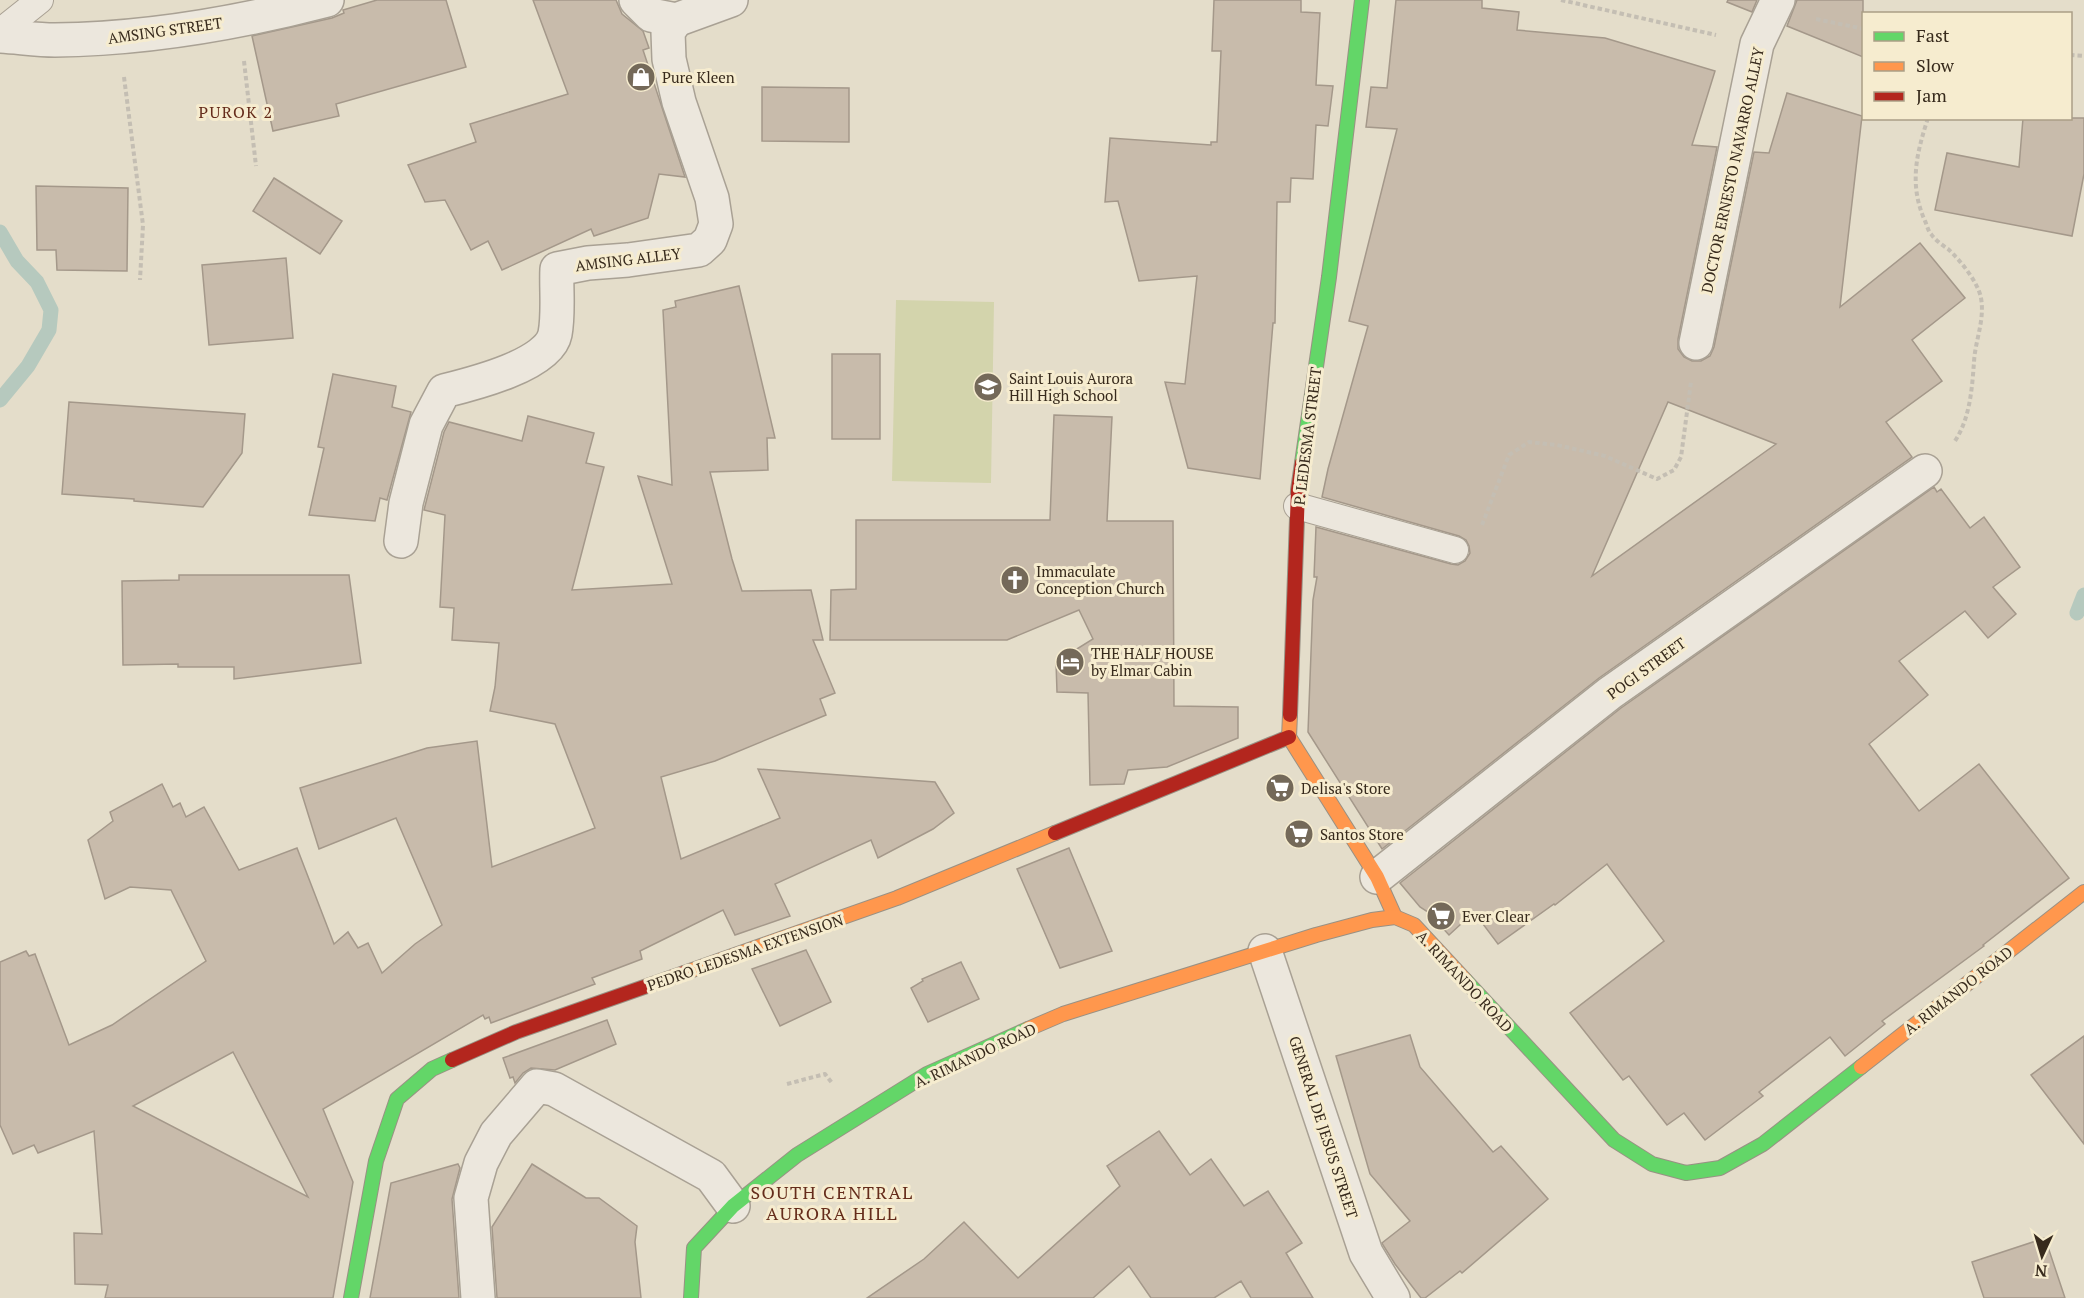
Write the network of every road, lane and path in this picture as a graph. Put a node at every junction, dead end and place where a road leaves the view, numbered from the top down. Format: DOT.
graph roads {
  1 [pos="327,0"];
  2 [pos="636,0"];
  3 [pos="731,0"];
  4 [pos="1362,0"];
  5 [pos="1562,0"];
  6 [pos="1778,0"];
  7 [pos="38,1"];
  8 [pos="240,19"];
  9 [pos="676,20"];
  10 [pos="1862,29"];
  11 [pos="0,34"];
  12 [pos="119,38"];
  13 [pos="1757,44"];
  14 [pos="1928,120"];
  15 [pos="256,166"];
  16 [pos="140,280"];
  17 [pos="1696,343"];
  18 [pos="1925,471"];
  19 [pos="1297,506"];
  20 [pos="401,542"];
  21 [pos="1455,550"];
  22 [pos="1289,737"];
  23 [pos="1377,877"];
  24 [pos="2084,892"];
  25 [pos="1395,917"];
  26 [pos="1265,951"];
  27 [pos="787,1084"];
  28 [pos="837,1091"];
  29 [pos="733,1206"];
  30 [pos="351,1298"];
  31 [pos="478,1298"];
  32 [pos="691,1298"];
  33 [pos="1393,1298"];
  1 -- 8 [label="street, AMSING STREET"];
  2 -- 9 [label="street"];
  3 -- 9 [label="street"];
  4 -- 19 [label="street, P. LEDESMA STREET"];
  5 -- 13 [label="path"];
  6 -- 13 [label="street, DOCTOR ERNESTO NAVARRO ALLEY"];
  7 -- 11 [label="lane"];
  8 -- 12 [label="street, AMSING STREET"];
  8 -- 15 [label="path"];
  9 -- 20 [label="street, AMSING ALLEY"];
  10 -- 13 [label="path"];
  11 -- 12 [label="street, AMSING STREET"];
  12 -- 16 [label="path"];
  13 -- 17 [label="street, DOCTOR ERNESTO NAVARRO ALLEY"];
  14 -- 18 [label="path"];
  17 -- 21 [label="path"];
  18 -- 23 [label="street, POGI STREET"];
  19 -- 21 [label="lane"];
  19 -- 22 [label="street, P. LEDESMA STREET"];
  22 -- 23 [label="street"];
  22 -- 30 [label="street, PEDRO LEDESMA EXTENSION"];
  23 -- 25 [label="street"];
  24 -- 25 [label="street, A. RIMANDO ROAD"];
  25 -- 26 [label="street, A. RIMANDO ROAD"];
  26 -- 29 [label="street, A. RIMANDO ROAD"];
  26 -- 33 [label="street, GENERAL DE JESUS STREET"];
  27 -- 28 [label="path"];
  29 -- 31 [label="street"];
  29 -- 32 [label="street, A. RIMANDO ROAD"];
}
